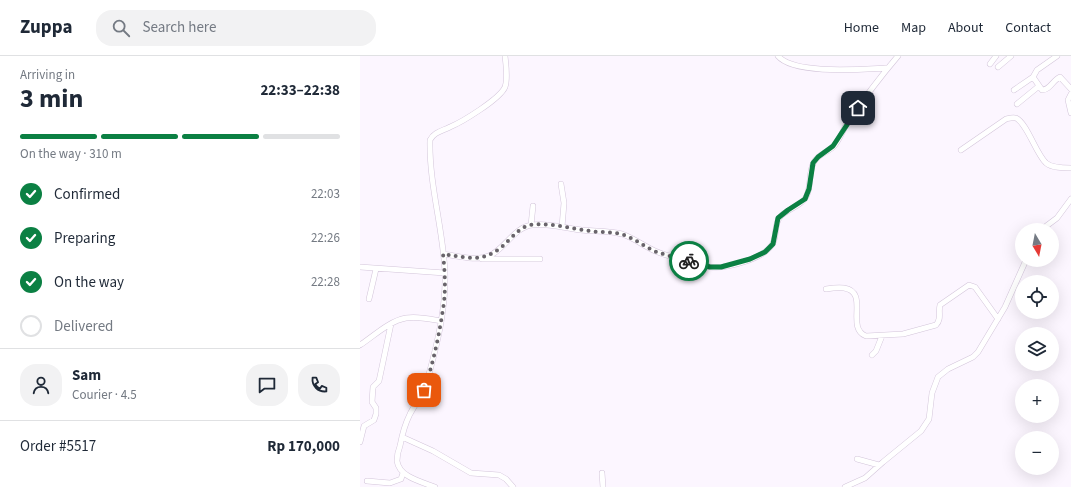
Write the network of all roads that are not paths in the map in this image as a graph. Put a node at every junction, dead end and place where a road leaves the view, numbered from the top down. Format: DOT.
graph roads {
  1 [pos="505,56"];
  2 [pos="778,56"];
  3 [pos="898,56"];
  4 [pos="996,56"];
  5 [pos="1011,56"];
  6 [pos="1056,56"];
  7 [pos="990,64"];
  8 [pos="887,68"];
  9 [pos="998,68"];
  10 [pos="1033,77"];
  11 [pos="1039,86"];
  12 [pos="1071,89"];
  13 [pos="1014,90"];
  14 [pos="1071,94"];
  15 [pos="1016,104"];
  16 [pos="1071,113"];
  17 [pos="961,150"];
  18 [pos="1071,168"];
  19 [pos="562,184"];
  20 [pos="1071,199"];
  21 [pos="533,206"];
  22 [pos="1050,223"];
  23 [pos="531,225"];
  24 [pos="562,227"];
  25 [pos="443,254"];
  26 [pos="469,258"];
  27 [pos="540,259"];
  28 [pos="360,267"];
  29 [pos="1023,267"];
  30 [pos="376,269"];
  31 [pos="445,274"];
  32 [pos="826,289"];
  33 [pos="369,299"];
  34 [pos="998,320"];
  35 [pos="441,321"];
  36 [pos="391,324"];
  37 [pos="882,336"];
  38 [pos="360,345"];
  39 [pos="872,355"];
  40 [pos="402,437"];
  41 [pos="360,442"];
  42 [pos="857,459"];
  43 [pos="879,465"];
  44 [pos="403,473"];
  45 [pos="602,473"];
  46 [pos="367,481"];
  47 [pos="435,487"];
  48 [pos="513,487"];
  49 [pos="603,487"];
  50 [pos="845,487"];
  1 -- 25 [label="street"];
  2 -- 8 [label="street"];
  3 -- 8 [label="street"];
  4 -- 7 [label="street"];
  5 -- 9 [label="street"];
  6 -- 10 [label="street"];
  8 -- 24 [label="street"];
  10 -- 11 [label="street"];
  10 -- 13 [label="street"];
  11 -- 12 [label="street"];
  11 -- 15 [label="street"];
  14 -- 16 [label="street"];
  17 -- 18 [label="street"];
  19 -- 24 [label="street"];
  20 -- 22 [label="street"];
  21 -- 23 [label="street"];
  23 -- 24 [label="street"];
  23 -- 26 [label="street"];
  25 -- 26 [label="street"];
  25 -- 31 [label="street"];
  26 -- 27 [label="street"];
  28 -- 30 [label="street"];
  29 -- 34 [label="street"];
  30 -- 31 [label="street"];
  30 -- 33 [label="street"];
  31 -- 35 [label="street"];
  32 -- 37 [label="street"];
  34 -- 37 [label="street"];
  34 -- 43 [label="street"];
  35 -- 36 [label="street"];
  35 -- 40 [label="street"];
  36 -- 38 [label="street"];
  36 -- 41 [label="street"];
  37 -- 39 [label="street"];
  40 -- 44 [label="street"];
  40 -- 48 [label="street"];
  42 -- 43 [label="street"];
  43 -- 50 [label="street"];
  44 -- 46 [label="street"];
  44 -- 47 [label="street"];
  45 -- 49 [label="street"];
}
